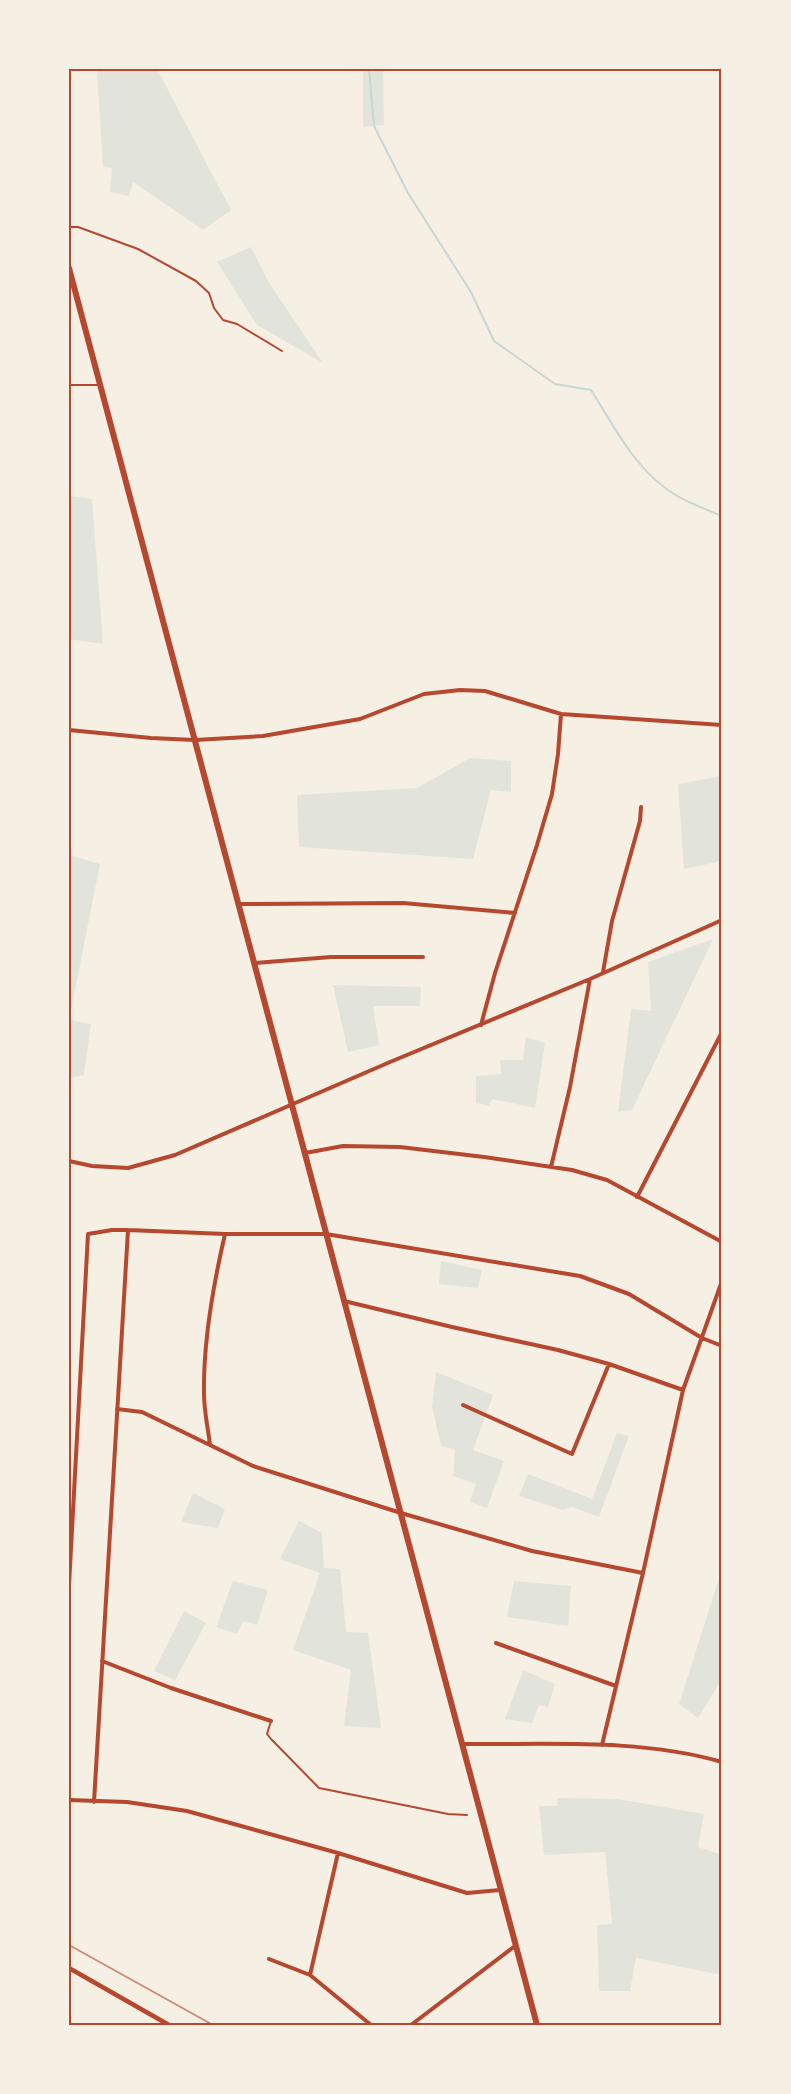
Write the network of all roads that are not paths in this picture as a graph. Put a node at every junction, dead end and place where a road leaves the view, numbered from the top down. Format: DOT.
graph roads {
  1 [pos="69,226"];
  2 [pos="69,268"];
  3 [pos="282,351"];
  4 [pos="69,385"];
  5 [pos="100,385"];
  6 [pos="561,714"];
  7 [pos="722,725"];
  8 [pos="69,730"];
  9 [pos="195,740"];
  10 [pos="641,807"];
  11 [pos="238,904"];
  12 [pos="515,913"];
  13 [pos="722,920"];
  14 [pos="423,957"];
  15 [pos="254,963"];
  16 [pos="603,973"];
  17 [pos="590,979"];
  18 [pos="481,1025"];
  19 [pos="722,1032"];
  20 [pos="292,1105"];
  21 [pos="305,1153"];
  22 [pos="69,1161"];
  23 [pos="551,1167"];
  24 [pos="637,1197"];
  25 [pos="128,1230"];
  26 [pos="225,1234"];
  27 [pos="326,1234"];
  28 [pos="722,1242"];
  29 [pos="722,1281"];
  30 [pos="344,1301"];
  31 [pos="702,1338"];
  32 [pos="722,1346"];
  33 [pos="609,1364"];
  34 [pos="683,1390"];
  35 [pos="463,1405"];
  36 [pos="117,1409"];
  37 [pos="211,1445"];
  38 [pos="401,1513"];
  39 [pos="70,1552"];
  40 [pos="643,1573"];
  41 [pos="69,1585"];
  42 [pos="496,1643"];
  43 [pos="102,1661"];
  44 [pos="616,1686"];
  45 [pos="271,1721"];
  46 [pos="462,1744"];
  47 [pos="602,1745"];
  48 [pos="722,1762"];
  49 [pos="69,1800"];
  50 [pos="94,1802"];
  51 [pos="467,1815"];
  52 [pos="339,1853"];
  53 [pos="501,1889"];
  54 [pos="516,1946"];
  55 [pos="269,1959"];
  56 [pos="69,1968"];
  57 [pos="310,1975"];
  58 [pos="169,2025"];
  59 [pos="371,2025"];
  60 [pos="411,2025"];
  61 [pos="537,2025"];
  1 -- 3 [label="lane"];
  2 -- 5 [label="main road"];
  4 -- 5 [label="lane"];
  5 -- 9 [label="main road"];
  6 -- 7 [label="street"];
  6 -- 9 [label="street"];
  6 -- 12 [label="street"];
  8 -- 9 [label="street"];
  9 -- 11 [label="main road"];
  10 -- 16 [label="street"];
  11 -- 12 [label="street"];
  11 -- 15 [label="main road"];
  12 -- 18 [label="street"];
  13 -- 16 [label="street"];
  14 -- 15 [label="street"];
  15 -- 20 [label="main road"];
  16 -- 17 [label="street"];
  17 -- 18 [label="street"];
  17 -- 23 [label="street"];
  18 -- 20 [label="street"];
  19 -- 24 [label="street"];
  20 -- 21 [label="main road"];
  20 -- 22 [label="street"];
  21 -- 23 [label="street"];
  21 -- 27 [label="main road"];
  23 -- 24 [label="street"];
  24 -- 28 [label="street"];
  25 -- 26 [label="street"];
  25 -- 36 [label="street"];
  25 -- 39 [label="street"];
  26 -- 27 [label="street"];
  26 -- 37 [label="street"];
  27 -- 30 [label="main road"];
  27 -- 31 [label="street"];
  29 -- 31 [label="street"];
  30 -- 33 [label="street"];
  30 -- 38 [label="main road"];
  31 -- 32 [label="street"];
  31 -- 34 [label="street"];
  33 -- 34 [label="street"];
  33 -- 35 [label="street"];
  34 -- 40 [label="street"];
  36 -- 37 [label="street"];
  36 -- 43 [label="street"];
  37 -- 38 [label="street"];
  38 -- 40 [label="street"];
  38 -- 46 [label="main road"];
  39 -- 41 [label="street"];
  40 -- 44 [label="street"];
  42 -- 44 [label="street"];
  43 -- 45 [label="street"];
  43 -- 50 [label="street"];
  44 -- 47 [label="street"];
  45 -- 51 [label="lane"];
  46 -- 47 [label="street"];
  46 -- 53 [label="main road"];
  47 -- 48 [label="street"];
  49 -- 50 [label="street"];
  50 -- 52 [label="street"];
  52 -- 53 [label="street"];
  52 -- 57 [label="street"];
  53 -- 54 [label="main road"];
  54 -- 60 [label="street"];
  54 -- 61 [label="main road"];
  55 -- 57 [label="street"];
  56 -- 58 [label="street"];
  57 -- 59 [label="street"];
}
